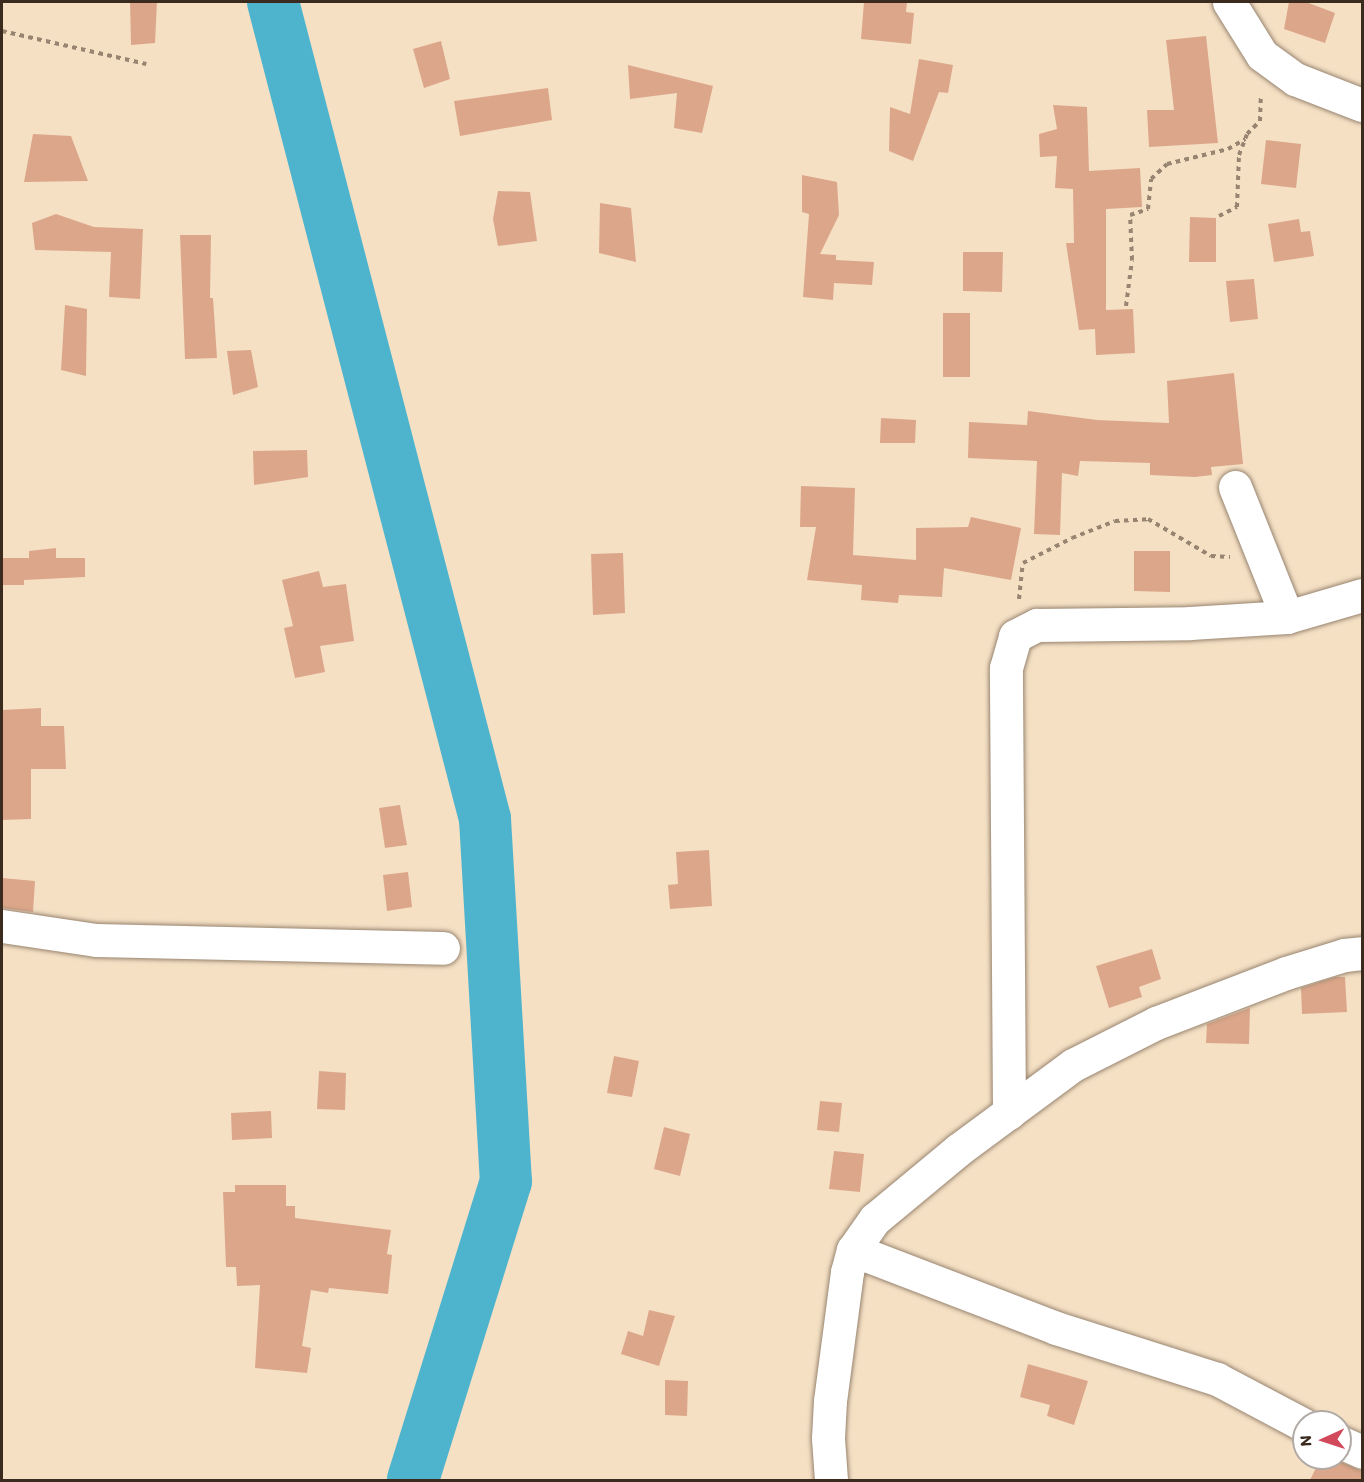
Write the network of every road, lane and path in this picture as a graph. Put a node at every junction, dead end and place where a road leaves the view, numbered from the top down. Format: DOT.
graph roads {
  1 [pos="1237,4"];
  2 [pos="2,31"];
  3 [pos="1262,55"];
  4 [pos="146,64"];
  5 [pos="1362,105"];
  6 [pos="1245,139"];
  7 [pos="1219,216"];
  8 [pos="1126,306"];
  9 [pos="1235,488"];
  10 [pos="1263,559"];
  11 [pos="1362,595"];
  12 [pos="1287,617"];
  13 [pos="1016,636"];
  14 [pos="2,926"];
  15 [pos="443,948"];
  16 [pos="1362,953"];
  17 [pos="1008,1113"];
  18 [pos="852,1250"];
  19 [pos="1292,1419"];
  20 [pos="831,1480"];
  1 -- 3 [label="street"];
  2 -- 4 [label="path"];
  3 -- 5 [label="street"];
  3 -- 6 [label="path"];
  6 -- 7 [label="path"];
  6 -- 8 [label="path"];
  9 -- 10 [label="street"];
  10 -- 12 [label="street"];
  10 -- 13 [label="path"];
  11 -- 12 [label="street"];
  12 -- 13 [label="street"];
  13 -- 17 [label="street"];
  14 -- 15 [label="street"];
  16 -- 17 [label="street"];
  17 -- 18 [label="street"];
  18 -- 19 [label="street"];
  18 -- 20 [label="street"];
}
